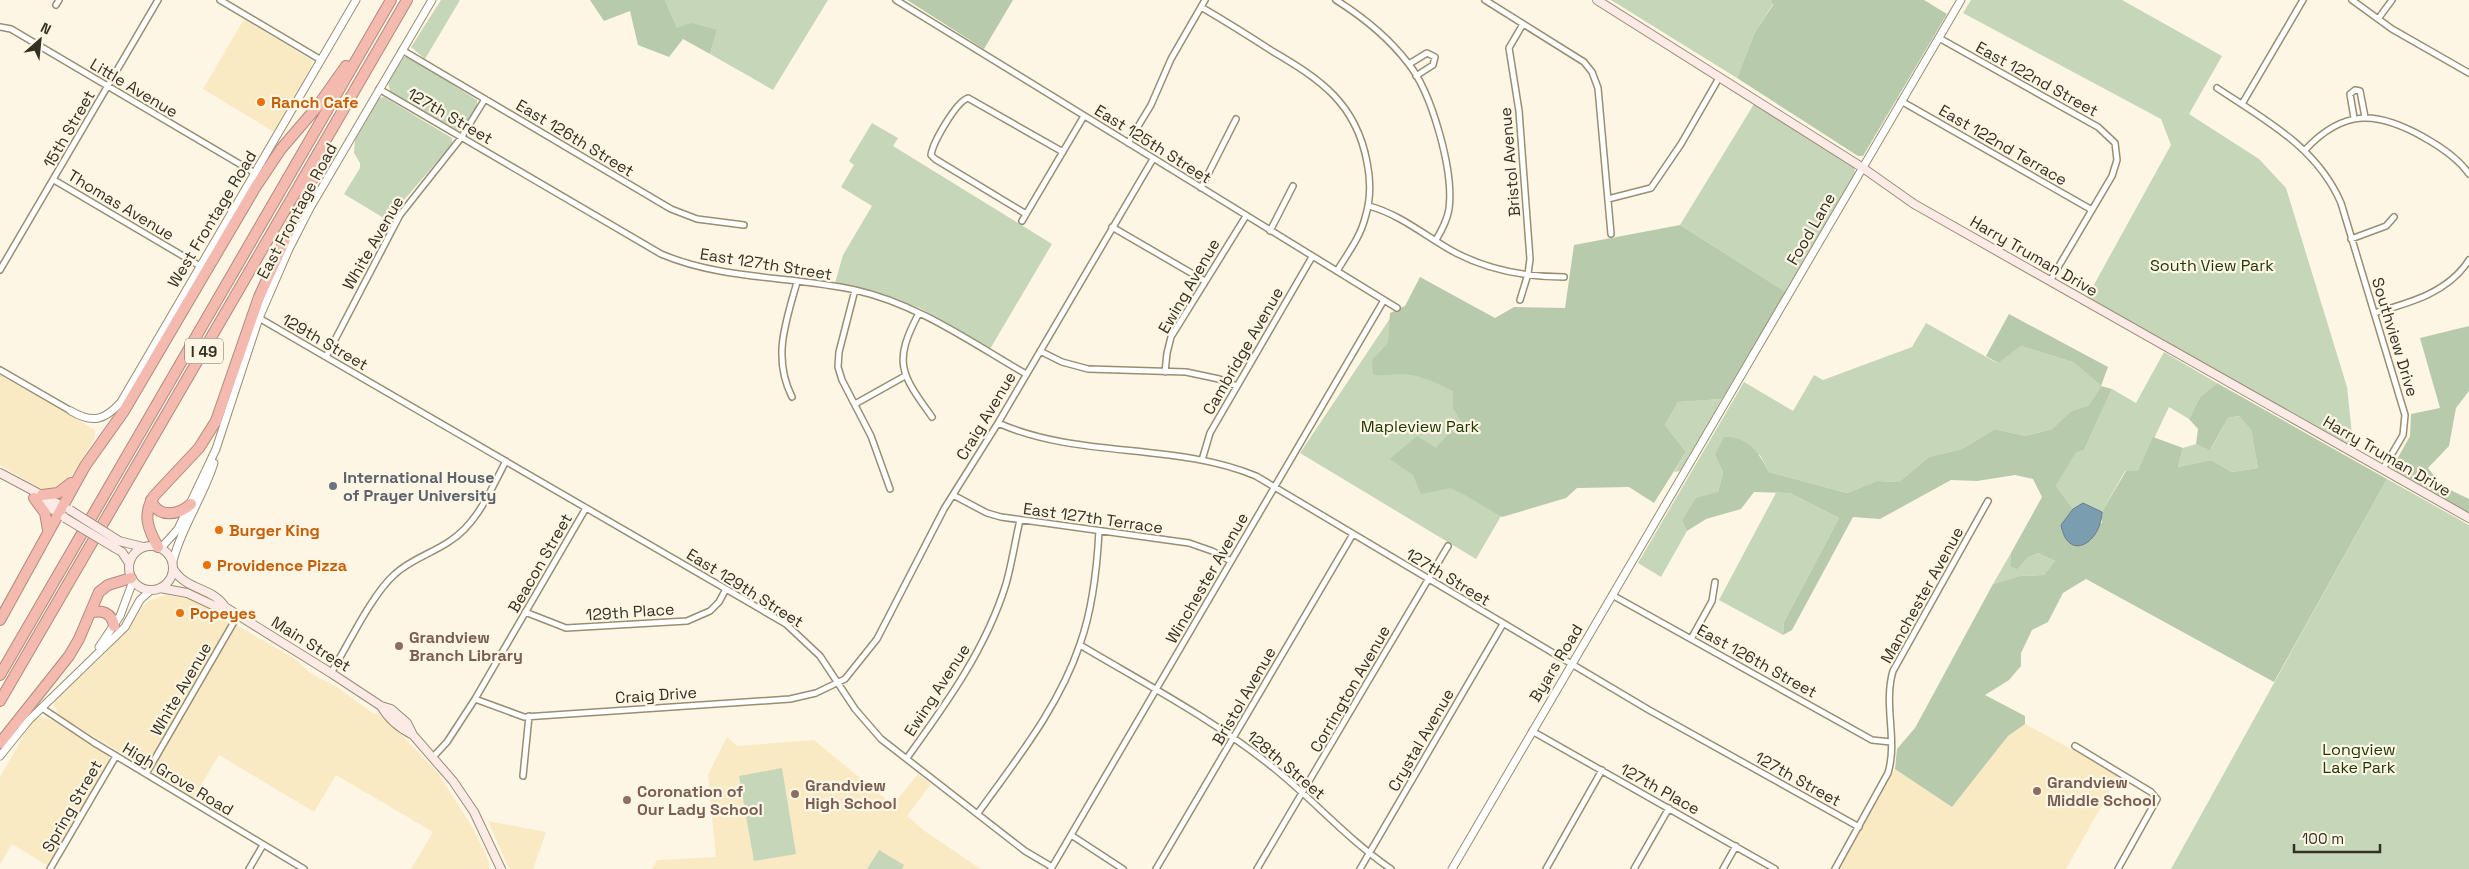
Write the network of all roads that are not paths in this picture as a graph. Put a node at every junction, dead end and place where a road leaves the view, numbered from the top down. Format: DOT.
graph roads {
  1 [pos="158,0"];
  2 [pos="220,0"];
  3 [pos="356,0"];
  4 [pos="391,0"];
  5 [pos="407,0"];
  6 [pos="432,0"];
  7 [pos="896,0"];
  8 [pos="1205,0"];
  9 [pos="1336,0"];
  10 [pos="1485,0"];
  11 [pos="1597,0"];
  12 [pos="1962,0"];
  13 [pos="2303,0"];
  14 [pos="2352,0"];
  15 [pos="2392,0"];
  16 [pos="1201,7"];
  17 [pos="2378,19"];
  18 [pos="1523,24"];
  19 [pos="0,27"];
  20 [pos="1939,38"];
  21 [pos="362,50"];
  22 [pos="402,50"];
  23 [pos="321,60"];
  24 [pos="1409,64"];
  25 [pos="2469,73"];
  26 [pos="1416,76"];
  27 [pos="1719,78"];
  28 [pos="108,87"];
  29 [pos="2217,88"];
  30 [pos="379,89"];
  31 [pos="485,99"];
  32 [pos="1902,101"];
  33 [pos="2242,104"];
  34 [pos="1084,116"];
  35 [pos="2365,117"];
  36 [pos="2354,118"];
  37 [pos="1236,119"];
  38 [pos="336,122"];
  39 [pos="461,138"];
  40 [pos="1128,143"];
  41 [pos="2305,150"];
  42 [pos="1063,152"];
  43 [pos="1153,159"];
  44 [pos="509,165"];
  45 [pos="1863,168"];
  46 [pos="255,173"];
  47 [pos="2469,174"];
  48 [pos="54,180"];
  49 [pos="1293,186"];
  50 [pos="1201,188"];
  51 [pos="1608,199"];
  52 [pos="1368,206"];
  53 [pos="2092,210"];
  54 [pos="1026,214"];
  55 [pos="1246,216"];
  56 [pos="2394,217"];
  57 [pos="1022,221"];
  58 [pos="744,225"];
  59 [pos="1112,227"];
  60 [pos="1270,231"];
  61 [pos="1611,234"];
  62 [pos="2352,239"];
  63 [pos="1436,240"];
  64 [pos="1312,257"];
  65 [pos="2469,260"];
  66 [pos="200,266"];
  67 [pos="0,270"];
  68 [pos="1337,272"];
  69 [pos="1528,274"];
  70 [pos="1564,277"];
  71 [pos="1205,281"];
  72 [pos="2050,281"];
  73 [pos="797,282"];
  74 [pos="855,290"];
  75 [pos="1384,300"];
  76 [pos="1520,300"];
  77 [pos="1397,308"];
  78 [pos="2374,312"];
  79 [pos="919,313"];
  80 [pos="259,318"];
  81 [pos="1040,351"];
  82 [pos="326,357"];
  83 [pos="0,370"];
  84 [pos="1165,372"];
  85 [pos="1026,374"];
  86 [pos="905,376"];
  87 [pos="1237,386"];
  88 [pos="379,387"];
  89 [pos="792,397"];
  90 [pos="855,404"];
  91 [pos="71,411"];
  92 [pos="932,417"];
  93 [pos="998,422"];
  94 [pos="216,449"];
  95 [pos="1202,460"];
  96 [pos="506,461"];
  97 [pos="2383,469"];
  98 [pos="1685,472"];
  99 [pos="0,473"];
  100 [pos="76,480"];
  101 [pos="1275,486"];
  102 [pos="890,489"];
  103 [pos="34,494"];
  104 [pos="953,495"];
  105 [pos="151,500"];
  106 [pos="1988,501"];
  107 [pos="191,504"];
  108 [pos="586,508"];
  109 [pos="63,512"];
  110 [pos="2469,518"];
  111 [pos="1020,520"];
  112 [pos="48,530"];
  113 [pos="1099,531"];
  114 [pos="1354,534"];
  115 [pos="117,544"];
  116 [pos="1448,546"];
  117 [pos="143,547"];
  118 [pos="160,547"];
  119 [pos="173,561"];
  120 [pos="1231,561"];
  121 [pos="129,563"];
  122 [pos="174,570"];
  123 [pos="132,580"];
  124 [pos="1428,580"];
  125 [pos="1715,582"];
  126 [pos="160,588"];
  127 [pos="726,589"];
  128 [pos="151,590"];
  129 [pos="1612,595"];
  130 [pos="225,607"];
  131 [pos="525,612"];
  132 [pos="90,613"];
  133 [pos="238,615"];
  134 [pos="0,620"];
  135 [pos="1503,624"];
  136 [pos="114,626"];
  137 [pos="1691,639"];
  138 [pos="1080,645"];
  139 [pos="93,656"];
  140 [pos="1571,664"];
  141 [pos="331,673"];
  142 [pos="0,675"];
  143 [pos="839,683"];
  144 [pos="1156,690"];
  145 [pos="475,699"];
  146 [pos="0,701"];
  147 [pos="42,708"];
  148 [pos="529,716"];
  149 [pos="1532,731"];
  150 [pos="1234,739"];
  151 [pos="1891,742"];
  152 [pos="0,743"];
  153 [pos="2074,746"];
  154 [pos="0,756"];
  155 [pos="116,756"];
  156 [pos="434,756"];
  157 [pos="907,758"];
  158 [pos="1602,770"];
  159 [pos="146,774"];
  160 [pos="523,776"];
  161 [pos="1303,793"];
  162 [pos="1669,808"];
  163 [pos="978,813"];
  164 [pos="1859,827"];
  165 [pos="1072,835"];
  166 [pos="263,845"];
  167 [pos="1736,846"];
  168 [pos="1369,854"];
  169 [pos="498,866"];
  170 [pos="1052,868"];
  171 [pos="50,869"];
  172 [pos="249,869"];
  173 [pos="304,869"];
  174 [pos="1123,869"];
  175 [pos="1156,869"];
  176 [pos="1257,869"];
  177 [pos="1360,869"];
  178 [pos="1392,869"];
  179 [pos="1452,869"];
  180 [pos="1546,869"];
  181 [pos="1634,869"];
  182 [pos="1723,869"];
  183 [pos="1775,869"];
  184 [pos="1835,869"];
  185 [pos="2118,869"];
  1 -- 28 [label="street, 15th Street"];
  2 -- 23 [label="street"];
  3 -- 23 [label="street, West Frontage Road"];
  4 -- 21 [label="highway, I 49"];
  5 -- 38 [label="highway, I 49"];
  6 -- 22 [label="street, East Frontage Road"];
  7 -- 34 [label="street, East 125th Street"];
  8 -- 16 [label="street"];
  9 -- 24 [label="street"];
  10 -- 18 [label="street"];
  11 -- 27 [label="main road, Harry Truman Drive"];
  12 -- 20 [label="street, Food Lane"];
  13 -- 33 [label="street"];
  14 -- 17 [label="street"];
  15 -- 17 [label="street"];
  16 -- 40 [label="street"];
  16 -- 52 [label="street"];
  17 -- 25 [label="street"];
  18 -- 51 [label="street"];
  18 -- 69 [label="street, Bristol Avenue"];
  19 -- 28 [label="street, Little Avenue"];
  20 -- 32 [label="street, Food Lane"];
  20 -- 53 [label="street, East 122nd Street"];
  21 -- 100 [label="highway"];
  21 -- 142 [label="highway, I 49"];
  22 -- 30 [label="street, East Frontage Road"];
  22 -- 31 [label="street, East 126th Street"];
  23 -- 46 [label="street, West Frontage Road"];
  24 -- 26 [label="street"];
  24 -- 26 [label="street"];
  26 -- 63 [label="street"];
  27 -- 45 [label="main road, Harry Truman Drive"];
  27 -- 51 [label="street"];
  28 -- 46 [label="street, Little Avenue"];
  28 -- 48 [label="street, 15th Street"];
  29 -- 33 [label="street, Southview Drive"];
  30 -- 39 [label="street, 127th Street"];
  30 -- 80 [label="street, East Frontage Road"];
  31 -- 39 [label="street, White Avenue"];
  31 -- 58 [label="street, East 126th Street"];
  32 -- 45 [label="street, Food Lane"];
  32 -- 53 [label="street, East 122nd Terrace"];
  33 -- 41 [label="street, Southview Drive"];
  34 -- 40 [label="street, East 125th Street"];
  34 -- 42 [label="street"];
  35 -- 36 [label="street"];
  35 -- 36 [label="street"];
  35 -- 47 [label="street"];
  36 -- 41 [label="street"];
  37 -- 50 [label="street"];
  38 -- 105 [label="highway"];
  38 -- 146 [label="highway, I 49"];
  39 -- 44 [label="street, 127th Street"];
  39 -- 82 [label="street, White Avenue"];
  40 -- 43 [label="street, East 125th Street"];
  41 -- 62 [label="street, Southview Drive"];
  42 -- 54 [label="street"];
  42 -- 54 [label="street"];
  43 -- 50 [label="street, East 125th Street"];
  43 -- 59 [label="street, Craig Avenue"];
  44 -- 73 [label="street, East 127th Street"];
  45 -- 72 [label="main road, Harry Truman Drive"];
  45 -- 98 [label="street, Food Lane"];
  46 -- 66 [label="street, West Frontage Road"];
  48 -- 66 [label="street, Thomas Avenue"];
  48 -- 67 [label="street, 15th Street"];
  49 -- 60 [label="street"];
  50 -- 55 [label="street, East 125th Street"];
  51 -- 61 [label="street"];
  52 -- 63 [label="street"];
  52 -- 68 [label="street"];
  53 -- 72 [label="street"];
  54 -- 57 [label="street"];
  55 -- 60 [label="street, East 125th Street"];
  55 -- 71 [label="street, Ewing Avenue"];
  56 -- 62 [label="street"];
  59 -- 71 [label="street"];
  59 -- 81 [label="street, Craig Avenue"];
  60 -- 64 [label="street, East 125th Street"];
  62 -- 78 [label="street, Southview Drive"];
  63 -- 69 [label="street"];
  64 -- 68 [label="street, East 125th Street"];
  64 -- 87 [label="street, Cambridge Avenue"];
  65 -- 78 [label="street"];
  66 -- 91 [label="street, West Frontage Road"];
  68 -- 75 [label="street, East 125th Street"];
  69 -- 70 [label="street"];
  69 -- 76 [label="street, Bristol Avenue"];
  71 -- 84 [label="street, Ewing Avenue"];
  72 -- 97 [label="main road, Harry Truman Drive"];
  73 -- 74 [label="street, East 127th Street"];
  73 -- 89 [label="street"];
  74 -- 79 [label="street, East 127th Street"];
  74 -- 90 [label="street"];
  75 -- 77 [label="street, East 125th Street"];
  75 -- 101 [label="street, Winchester Avenue"];
  78 -- 97 [label="street, Southview Drive"];
  79 -- 85 [label="street, East 127th Street"];
  79 -- 86 [label="street"];
  80 -- 82 [label="street, 129th Street"];
  80 -- 94 [label="street, East Frontage Road"];
  81 -- 84 [label="street"];
  81 -- 85 [label="street, Craig Avenue"];
  82 -- 88 [label="street, 129th Street"];
  83 -- 91 [label="street"];
  84 -- 87 [label="street"];
  85 -- 93 [label="street, Craig Avenue"];
  86 -- 90 [label="street"];
  86 -- 92 [label="street"];
  87 -- 95 [label="street, Cambridge Avenue"];
  88 -- 96 [label="street, East 129th Street"];
  90 -- 102 [label="street"];
  93 -- 95 [label="street, 127th Street"];
  93 -- 104 [label="street, Craig Avenue"];
  94 -- 107 [label="street, East Frontage Road"];
  94 -- 119 [label="street, East Frontage Road"];
  95 -- 101 [label="street, 127th Street"];
  96 -- 108 [label="street, East 129th Street"];
  96 -- 141 [label="street"];
  97 -- 110 [label="main road, Harry Truman Drive"];
  98 -- 129 [label="street, Byars Road"];
  99 -- 103 [label="main road"];
  100 -- 103 [label="highway"];
  100 -- 109 [label="highway"];
  101 -- 114 [label="street, 127th Street"];
  101 -- 120 [label="street, Winchester Avenue"];
  103 -- 109 [label="main road"];
  103 -- 112 [label="highway"];
  104 -- 111 [label="street, East 127th Terrace"];
  104 -- 143 [label="street, Craig Avenue"];
  105 -- 107 [label="highway"];
  105 -- 118 [label="highway"];
  106 -- 151 [label="street, Manchester Avenue"];
  107 -- 118 [label="street, East Frontage Road"];
  108 -- 127 [label="street, East 129th Street"];
  108 -- 131 [label="street, Beacon Street"];
  109 -- 112 [label="highway"];
  109 -- 115 [label="main road, bridge"];
  111 -- 113 [label="street, East 127th Terrace"];
  111 -- 157 [label="street, Ewing Avenue"];
  112 -- 134 [label="highway"];
  113 -- 120 [label="street, East 127th Terrace"];
  113 -- 138 [label="street"];
  114 -- 124 [label="street, 127th Street"];
  114 -- 150 [label="street, Bristol Avenue"];
  115 -- 117 [label="main road"];
  115 -- 121 [label="main road"];
  116 -- 124 [label="street, Corrington Avenue"];
  117 -- 118 [label="main road"];
  117 -- 121 [label="main road"];
  118 -- 119 [label="main road"];
  119 -- 122 [label="main road"];
  120 -- 144 [label="street, Winchester Avenue"];
  121 -- 123 [label="main road"];
  122 -- 126 [label="main road"];
  122 -- 130 [label="main road, Main Street"];
  123 -- 128 [label="main road"];
  123 -- 132 [label="highway"];
  123 -- 136 [label="street"];
  124 -- 135 [label="street, 127th Street"];
  124 -- 161 [label="street, Corrington Avenue"];
  125 -- 137 [label="street"];
  126 -- 128 [label="main road"];
  126 -- 130 [label="main road, Main Street"];
  127 -- 131 [label="street, 129th Place"];
  127 -- 143 [label="street, East 129th Street"];
  128 -- 139 [label="street"];
  129 -- 137 [label="street, East 126th Street"];
  129 -- 140 [label="street, Byars Road"];
  130 -- 133 [label="main road, Main Street"];
  131 -- 145 [label="street, Beacon Street"];
  132 -- 136 [label="highway"];
  132 -- 152 [label="highway"];
  133 -- 141 [label="main road, Main Street"];
  133 -- 159 [label="street, White Avenue"];
  135 -- 140 [label="street, 127th Street"];
  135 -- 168 [label="street, Crystal Avenue"];
  136 -- 139 [label="street"];
  137 -- 151 [label="street, East 126th Street"];
  138 -- 144 [label="street, 128th Street"];
  138 -- 163 [label="street"];
  139 -- 147 [label="street"];
  140 -- 149 [label="street, Byars Road"];
  140 -- 164 [label="street, 127th Street"];
  141 -- 156 [label="main road, Main Street"];
  143 -- 148 [label="street, Craig Drive"];
  143 -- 157 [label="street, East 129th Street"];
  144 -- 150 [label="street, 128th Street"];
  144 -- 165 [label="street, Winchester Avenue"];
  145 -- 148 [label="street, Craig Drive"];
  145 -- 156 [label="street, Beacon Street"];
  147 -- 154 [label="street"];
  147 -- 155 [label="street, High Grove Road"];
  148 -- 160 [label="street"];
  149 -- 158 [label="street, 127th Place"];
  149 -- 179 [label="street, Byars Road"];
  150 -- 161 [label="street, 128th Street"];
  150 -- 175 [label="street, Bristol Avenue"];
  151 -- 164 [label="street, Manchester Avenue"];
  153 -- 185 [label="street"];
  155 -- 159 [label="street, High Grove Road"];
  155 -- 171 [label="street, Spring Street"];
  156 -- 169 [label="main road, Main Street"];
  157 -- 163 [label="street, East 129th Street"];
  158 -- 162 [label="street, 127th Place"];
  158 -- 180 [label="street"];
  159 -- 166 [label="street, High Grove Road"];
  161 -- 168 [label="street, 128th Street"];
  161 -- 176 [label="street, Corrington Avenue"];
  162 -- 167 [label="street, 127th Place"];
  162 -- 181 [label="street"];
  163 -- 170 [label="street, East 129th Street"];
  164 -- 184 [label="street, Manchester Avenue"];
  165 -- 170 [label="street, Winchester Avenue"];
  165 -- 174 [label="street"];
  166 -- 172 [label="street"];
  166 -- 173 [label="street, High Grove Road"];
  167 -- 182 [label="street"];
  167 -- 183 [label="street, 127th Place"];
  168 -- 177 [label="street, Crystal Avenue"];
  168 -- 178 [label="street, 128th Street"];
}
